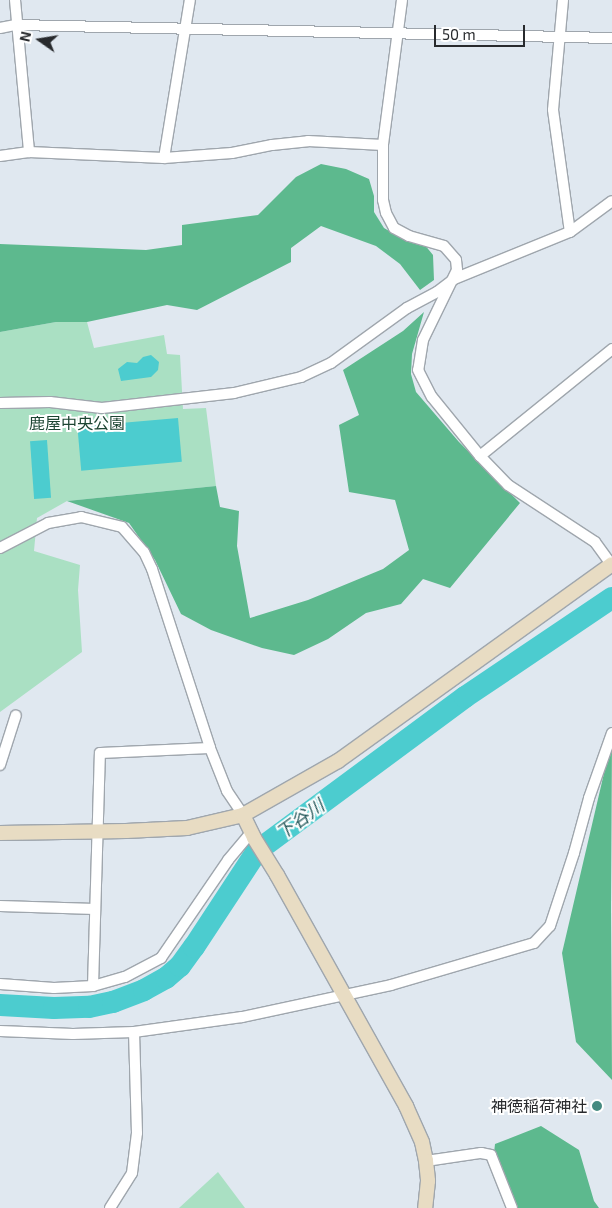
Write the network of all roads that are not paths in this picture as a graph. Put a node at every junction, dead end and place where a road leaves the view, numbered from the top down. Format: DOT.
graph roads {
  1 [pos="15,0"];
  2 [pos="190,0"];
  3 [pos="402,0"];
  4 [pos="564,0"];
  5 [pos="16,25"];
  6 [pos="0,28"];
  7 [pos="185,30"];
  8 [pos="396,34"];
  9 [pos="561,36"];
  10 [pos="612,38"];
  11 [pos="383,145"];
  12 [pos="28,152"];
  13 [pos="0,156"];
  14 [pos="164,158"];
  15 [pos="612,201"];
  16 [pos="570,232"];
  17 [pos="454,279"];
  18 [pos="612,349"];
  19 [pos="0,403"];
  20 [pos="480,456"];
  21 [pos="0,548"];
  22 [pos="612,564"];
  23 [pos="16,715"];
  24 [pos="612,734"];
  25 [pos="210,748"];
  26 [pos="0,765"];
  27 [pos="243,815"];
  28 [pos="98,832"];
  29 [pos="0,833"];
  30 [pos="252,836"];
  31 [pos="0,906"];
  32 [pos="95,909"];
  33 [pos="0,984"];
  34 [pos="93,986"];
  35 [pos="344,996"];
  36 [pos="0,1031"];
  37 [pos="134,1032"];
  38 [pos="426,1161"];
  39 [pos="110,1208"];
  40 [pos="425,1208"];
  41 [pos="512,1208"];
  1 -- 5 [label="street"];
  2 -- 7 [label="street"];
  3 -- 8 [label="street"];
  4 -- 9 [label="street"];
  5 -- 6 [label="street"];
  5 -- 7 [label="street"];
  5 -- 12 [label="street"];
  7 -- 8 [label="street"];
  7 -- 14 [label="street"];
  8 -- 9 [label="street"];
  8 -- 11 [label="street"];
  9 -- 10 [label="street"];
  9 -- 16 [label="street"];
  11 -- 14 [label="street"];
  11 -- 17 [label="street"];
  12 -- 13 [label="street"];
  12 -- 14 [label="street"];
  15 -- 16 [label="street"];
  16 -- 17 [label="street"];
  17 -- 19 [label="street"];
  17 -- 20 [label="street"];
  18 -- 20 [label="street"];
  20 -- 22 [label="street"];
  21 -- 25 [label="street"];
  22 -- 27 [label="street"];
  23 -- 26 [label="street"];
  24 -- 35 [label="street"];
  25 -- 27 [label="street"];
  25 -- 28 [label="street"];
  27 -- 28 [label="street"];
  27 -- 30 [label="street"];
  28 -- 29 [label="street"];
  28 -- 32 [label="street"];
  30 -- 34 [label="street"];
  30 -- 35 [label="street"];
  31 -- 32 [label="street"];
  32 -- 34 [label="street"];
  33 -- 34 [label="street"];
  35 -- 37 [label="street"];
  35 -- 38 [label="street"];
  36 -- 37 [label="street"];
  37 -- 39 [label="street"];
  38 -- 40 [label="street"];
  38 -- 41 [label="street"];
}
